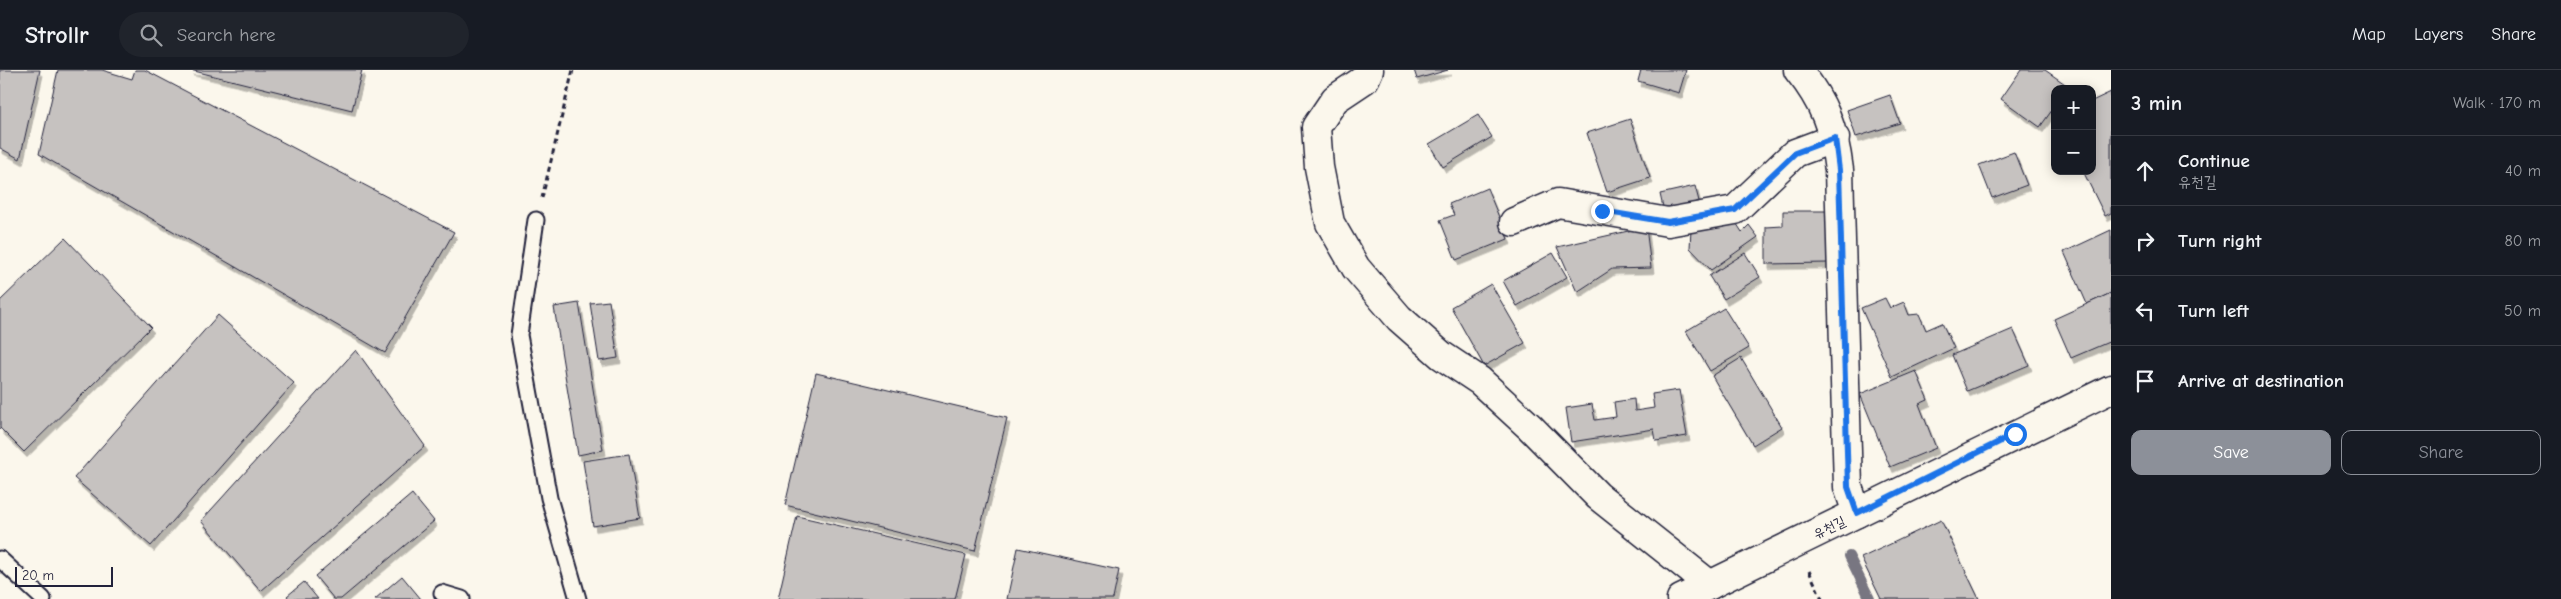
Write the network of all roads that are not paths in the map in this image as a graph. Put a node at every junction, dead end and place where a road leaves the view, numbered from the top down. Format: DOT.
graph roads {
  1 [pos="1369,70"];
  2 [pos="1798,70"];
  3 [pos="1835,138"];
  4 [pos="536,220"];
  5 [pos="1514,222"];
  6 [pos="2111,389"];
  7 [pos="1857,513"];
  8 [pos="0,559"];
  9 [pos="1710,585"];
  10 [pos="442,593"];
  11 [pos="43,599"];
  12 [pos="462,599"];
  13 [pos="578,599"];
  14 [pos="1681,599"];
  1 -- 9 [label="street"];
  2 -- 3 [label="street"];
  3 -- 5 [label="street"];
  3 -- 7 [label="street"];
  4 -- 13 [label="lane"];
  6 -- 7 [label="street, 유천길"];
  7 -- 9 [label="street, 유천길"];
  8 -- 11 [label="lane"];
  9 -- 14 [label="street, 유천길"];
  10 -- 12 [label="lane"];
}
